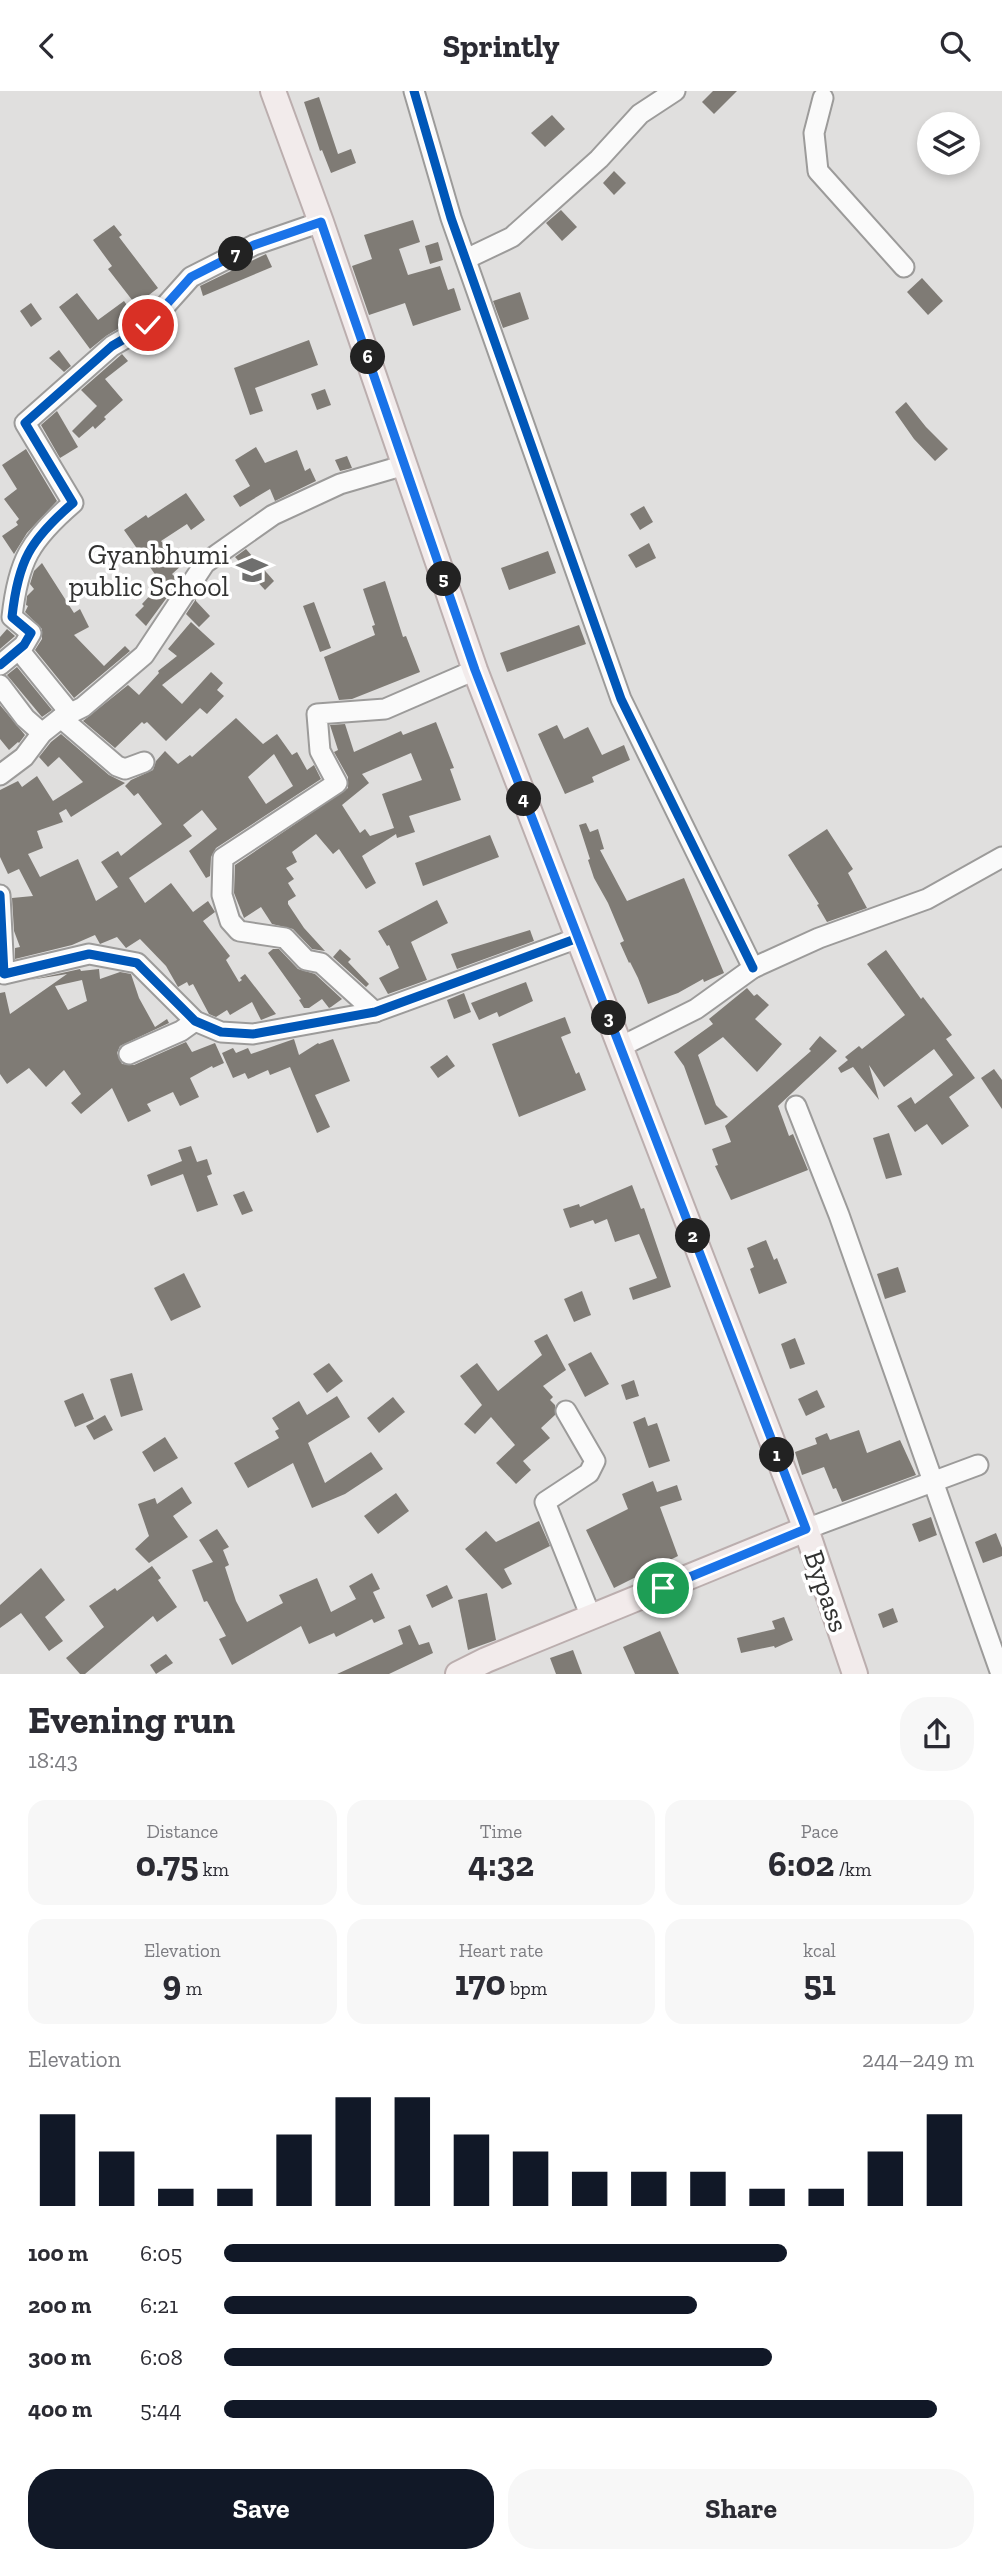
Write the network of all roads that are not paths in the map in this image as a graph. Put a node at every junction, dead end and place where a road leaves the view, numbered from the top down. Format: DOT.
graph roads {
  1 [pos="273,91"];
  2 [pos="414,91"];
  3 [pos="675,91"];
  4 [pos="823,99"];
  5 [pos="321,222"];
  6 [pos="466,259"];
  7 [pos="904,267"];
  8 [pos="405,465"];
  9 [pos="19,650"];
  10 [pos="0,665"];
  11 [pos="475,670"];
  12 [pos="0,685"];
  13 [pos="65,716"];
  14 [pos="42,733"];
  15 [pos="144,762"];
  16 [pos="0,775"];
  17 [pos="1002,857"];
  18 [pos="0,895"];
  19 [pos="578,938"];
  20 [pos="753,968"];
  21 [pos="2,975"];
  22 [pos="375,1012"];
  23 [pos="195,1021"];
  24 [pos="620,1047"];
  25 [pos="129,1054"];
  26 [pos="796,1106"];
  27 [pos="566,1411"];
  28 [pos="978,1465"];
  29 [pos="933,1481"];
  30 [pos="806,1529"];
  31 [pos="591,1617"];
  32 [pos="458,1674"];
  33 [pos="855,1674"];
  34 [pos="1001,1674"];
  1 -- 5 [label="main road, Bypass"];
  2 -- 6 [label="street"];
  3 -- 6 [label="street"];
  4 -- 7 [label="street"];
  5 -- 8 [label="main road, Bypass"];
  5 -- 9 [label="street"];
  6 -- 20 [label="street"];
  8 -- 11 [label="main road, Bypass"];
  8 -- 13 [label="street"];
  9 -- 10 [label="street"];
  9 -- 13 [label="street"];
  11 -- 19 [label="main road, Bypass"];
  11 -- 22 [label="street"];
  12 -- 14 [label="street"];
  13 -- 14 [label="street"];
  13 -- 15 [label="street"];
  14 -- 16 [label="street"];
  17 -- 20 [label="street"];
  18 -- 21 [label="street"];
  19 -- 22 [label="street"];
  19 -- 24 [label="main road, Bypass"];
  20 -- 24 [label="street"];
  21 -- 23 [label="street"];
  22 -- 23 [label="street"];
  23 -- 25 [label="street"];
  24 -- 30 [label="main road, Bypass"];
  26 -- 29 [label="street"];
  27 -- 31 [label="street"];
  28 -- 29 [label="street"];
  29 -- 30 [label="street"];
  29 -- 34 [label="street"];
  30 -- 31 [label="main road"];
  30 -- 33 [label="main road, Bypass"];
  31 -- 32 [label="main road"];
}
